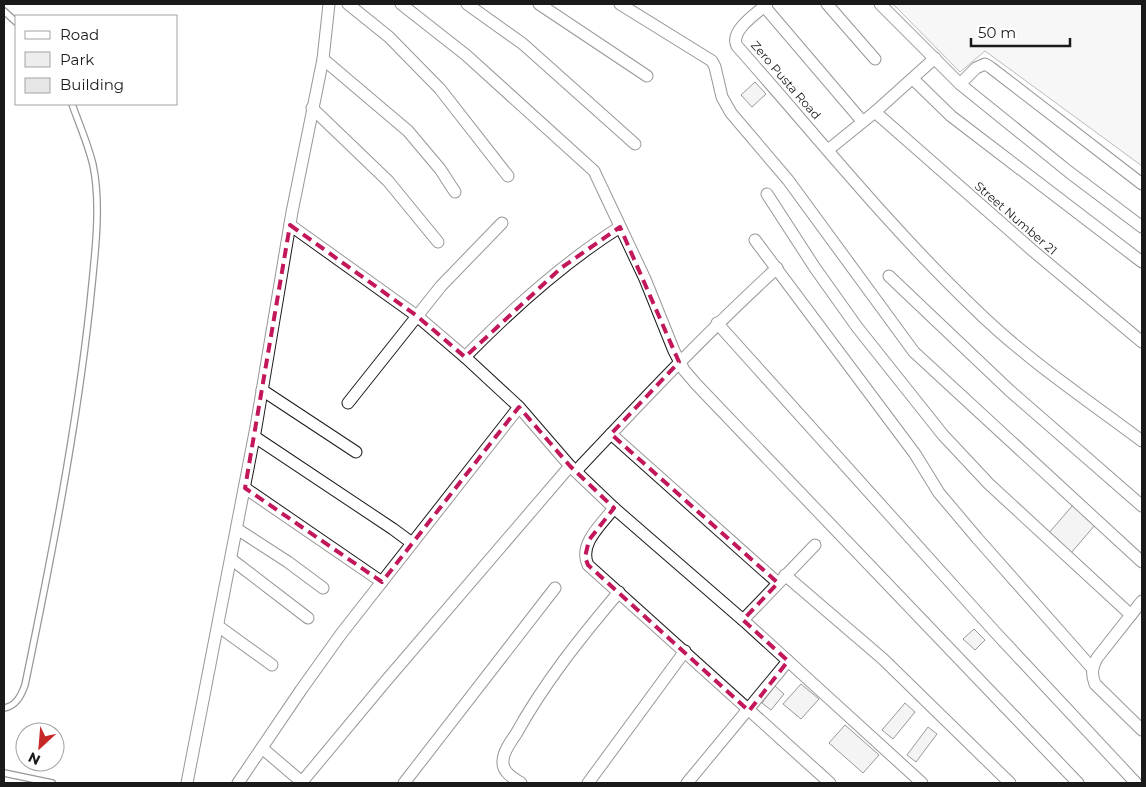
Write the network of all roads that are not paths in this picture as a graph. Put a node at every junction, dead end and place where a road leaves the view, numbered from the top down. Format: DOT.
graph roads {
  1 [pos="329,4"];
  2 [pos="348,4"];
  3 [pos="401,4"];
  4 [pos="467,4"];
  5 [pos="539,4"];
  6 [pos="620,4"];
  7 [pos="827,4"];
  8 [pos="880,4"];
  9 [pos="765,5"];
  10 [pos="4,11"];
  11 [pos="15,21"];
  12 [pos="935,58"];
  13 [pos="323,59"];
  14 [pos="875,59"];
  15 [pos="647,76"];
  16 [pos="912,79"];
  17 [pos="960,84"];
  18 [pos="72,105"];
  19 [pos="312,108"];
  20 [pos="875,112"];
  21 [pos="862,121"];
  22 [pos="635,144"];
  23 [pos="828,150"];
  24 [pos="508,176"];
  25 [pos="1142,184"];
  26 [pos="455,192"];
  27 [pos="767,194"];
  28 [pos="502,223"];
  29 [pos="290,225"];
  30 [pos="620,227"];
  31 [pos="1142,227"];
  32 [pos="755,240"];
  33 [pos="438,242"];
  34 [pos="1142,262"];
  35 [pos="777,268"];
  36 [pos="890,276"];
  37 [pos="417,316"];
  38 [pos="717,323"];
  39 [pos="1142,342"];
  40 [pos="465,357"];
  41 [pos="680,362"];
  42 [pos="262,390"];
  43 [pos="348,403"];
  44 [pos="519,407"];
  45 [pos="611,434"];
  46 [pos="255,437"];
  47 [pos="1142,441"];
  48 [pos="356,452"];
  49 [pos="573,469"];
  50 [pos="245,488"];
  51 [pos="1142,506"];
  52 [pos="614,508"];
  53 [pos="237,529"];
  54 [pos="412,543"];
  55 [pos="815,545"];
  56 [pos="231,559"];
  57 [pos="1142,562"];
  58 [pos="782,579"];
  59 [pos="382,582"];
  60 [pos="322,588"];
  61 [pos="555,588"];
  62 [pos="619,592"];
  63 [pos="1142,602"];
  64 [pos="1131,615"];
  65 [pos="308,618"];
  66 [pos="743,620"];
  67 [pos="218,626"];
  68 [pos="685,651"];
  69 [pos="788,661"];
  70 [pos="272,665"];
  71 [pos="1092,668"];
  72 [pos="4,708"];
  73 [pos="749,710"];
  74 [pos="1142,730"];
  75 [pos="262,748"];
  76 [pos="4,773"];
  77 [pos="52,783"];
  78 [pos="187,783"];
  79 [pos="238,783"];
  80 [pos="302,783"];
  81 [pos="404,783"];
  82 [pos="521,783"];
  83 [pos="588,783"];
  84 [pos="687,783"];
  85 [pos="830,783"];
  86 [pos="922,783"];
  87 [pos="1010,783"];
  88 [pos="1078,783"];
  89 [pos="1136,783"];
  1 -- 13 [label="street"];
  2 -- 24 [label="street"];
  3 -- 30 [label="street"];
  4 -- 22 [label="street"];
  5 -- 15 [label="street"];
  6 -- 57 [label="street"];
  7 -- 14 [label="street"];
  8 -- 12 [label="street"];
  9 -- 21 [label="street"];
  9 -- 23 [label="street, Zero Pusta Road"];
  10 -- 11 [label="lane"];
  12 -- 16 [label="street"];
  12 -- 17 [label="street"];
  13 -- 19 [label="street"];
  13 -- 26 [label="street"];
  16 -- 20 [label="street"];
  16 -- 34 [label="street"];
  17 -- 25 [label="street"];
  17 -- 31 [label="street"];
  18 -- 72 [label="lane"];
  19 -- 29 [label="street"];
  19 -- 33 [label="street"];
  20 -- 21 [label="street"];
  20 -- 39 [label="street, Street Number 21"];
  21 -- 23 [label="street"];
  23 -- 47 [label="street"];
  27 -- 64 [label="street"];
  28 -- 37 [label="street"];
  29 -- 37 [label="street"];
  29 -- 42 [label="street"];
  30 -- 40 [label="street"];
  30 -- 41 [label="street"];
  32 -- 35 [label="street"];
  35 -- 38 [label="street"];
  35 -- 71 [label="street"];
  36 -- 51 [label="street"];
  37 -- 40 [label="street"];
  37 -- 43 [label="street"];
  38 -- 41 [label="street"];
  38 -- 89 [label="street"];
  40 -- 44 [label="street"];
  41 -- 45 [label="street"];
  41 -- 88 [label="street"];
  42 -- 46 [label="street"];
  42 -- 48 [label="street"];
  44 -- 49 [label="street"];
  44 -- 54 [label="street"];
  45 -- 49 [label="street"];
  45 -- 58 [label="street"];
  46 -- 50 [label="street"];
  46 -- 54 [label="street"];
  49 -- 52 [label="street"];
  49 -- 80 [label="street"];
  50 -- 53 [label="street"];
  50 -- 59 [label="street"];
  52 -- 62 [label="street"];
  52 -- 66 [label="street"];
  53 -- 56 [label="street"];
  53 -- 60 [label="street"];
  54 -- 59 [label="street"];
  55 -- 58 [label="street"];
  56 -- 65 [label="street"];
  56 -- 67 [label="street"];
  58 -- 66 [label="street"];
  58 -- 87 [label="street"];
  59 -- 75 [label="street"];
  61 -- 81 [label="street"];
  62 -- 68 [label="street"];
  62 -- 82 [label="street"];
  63 -- 64 [label="street"];
  64 -- 71 [label="street"];
  66 -- 69 [label="street"];
  67 -- 70 [label="street"];
  67 -- 78 [label="street"];
  68 -- 73 [label="street"];
  68 -- 83 [label="street"];
  69 -- 73 [label="street"];
  69 -- 86 [label="street"];
  71 -- 74 [label="street"];
  73 -- 84 [label="street"];
  73 -- 85 [label="street"];
  75 -- 79 [label="street"];
  75 -- 80 [label="street"];
  76 -- 77 [label="lane"];
}
